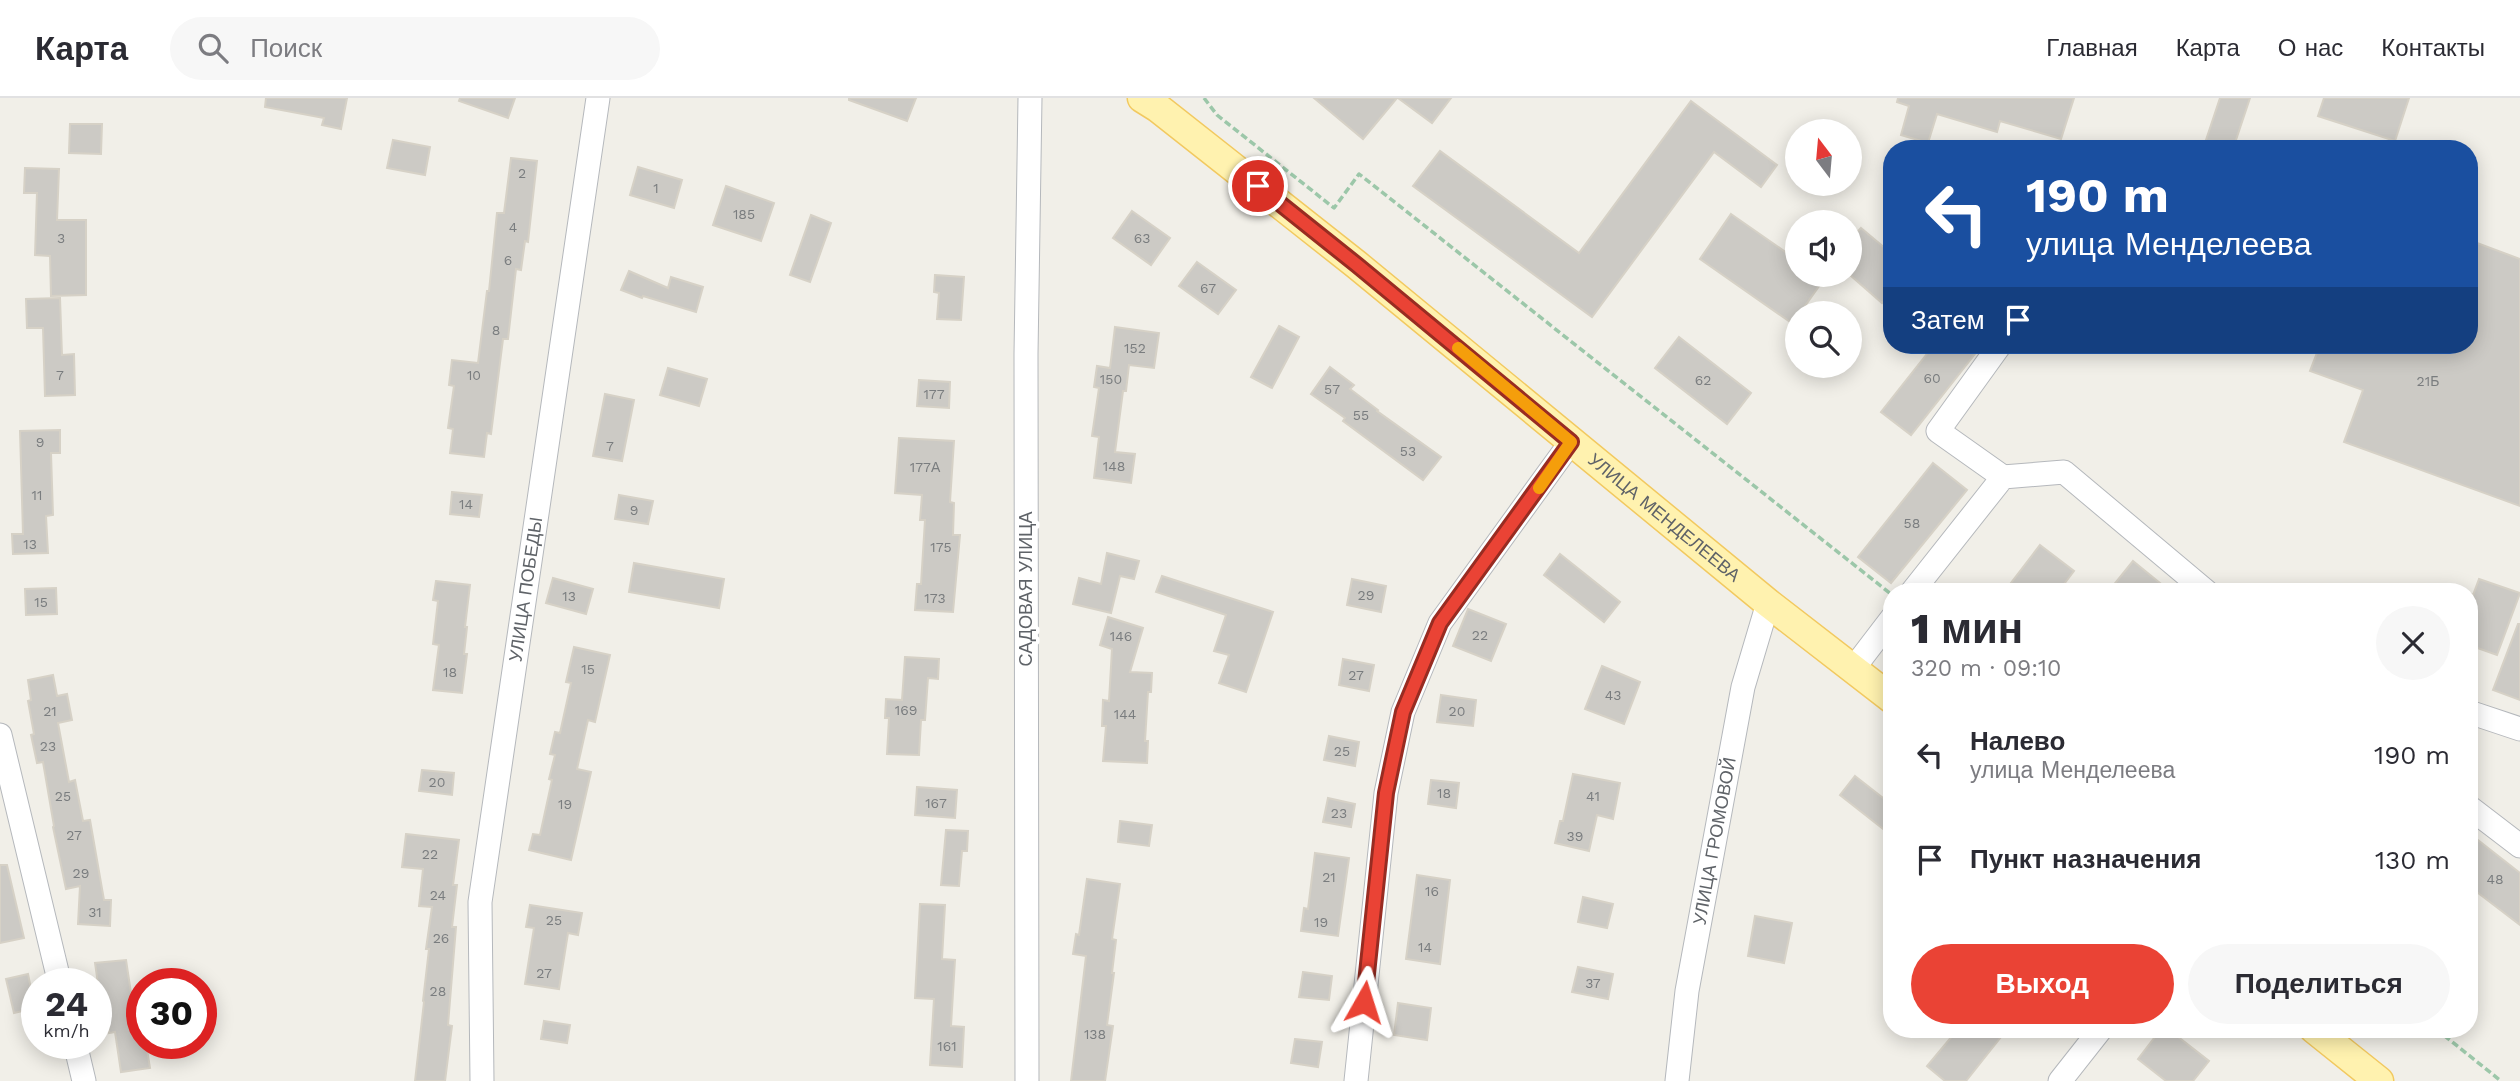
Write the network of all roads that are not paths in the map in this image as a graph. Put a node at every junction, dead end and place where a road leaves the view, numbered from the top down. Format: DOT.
graph roads {
  1 [pos="598,98"];
  2 [pos="1030,98"];
  3 [pos="1143,98"];
  4 [pos="1994,354"];
  5 [pos="1571,442"];
  6 [pos="2003,478"];
  7 [pos="1919,583"];
  8 [pos="2196,583"];
  9 [pos="1768,603"];
  10 [pos="1883,630"];
  11 [pos="1853,669"];
  12 [pos="1883,692"];
  13 [pos="2478,715"];
  14 [pos="2520,729"];
  15 [pos="0,735"];
  16 [pos="2478,814"];
  17 [pos="2520,846"];
  18 [pos="56,968"];
  19 [pos="2094,1038"];
  20 [pos="2325,1038"];
  21 [pos="79,1059"];
  22 [pos="84,1081"];
  23 [pos="482,1081"];
  24 [pos="1027,1081"];
  25 [pos="1356,1081"];
  26 [pos="1678,1081"];
  27 [pos="2060,1081"];
  28 [pos="2379,1081"];
  1 -- 23 [label="street, УЛИЦА ПОБЕДЫ"];
  2 -- 24 [label="street, САДОВАЯ УЛИЦА"];
  3 -- 5 [label="main road, УЛИЦА МЕНДЕЛЕЕВА"];
  4 -- 6 [label="street"];
  5 -- 9 [label="main road, УЛИЦА МЕНДЕЛЕЕВА"];
  5 -- 25 [label="street"];
  6 -- 7 [label="street"];
  6 -- 8 [label="street"];
  9 -- 11 [label="main road, УЛИЦА МЕНДЕЛЕЕВА"];
  9 -- 26 [label="street, УЛИЦА ГРОМОВОЙ"];
  10 -- 11 [label="street"];
  11 -- 12 [label="main road, УЛИЦА МЕНДЕЛЕЕВА"];
  13 -- 14 [label="street"];
  15 -- 18 [label="street"];
  16 -- 17 [label="street"];
  19 -- 27 [label="street"];
  20 -- 28 [label="main road"];
  21 -- 22 [label="street"];
}
